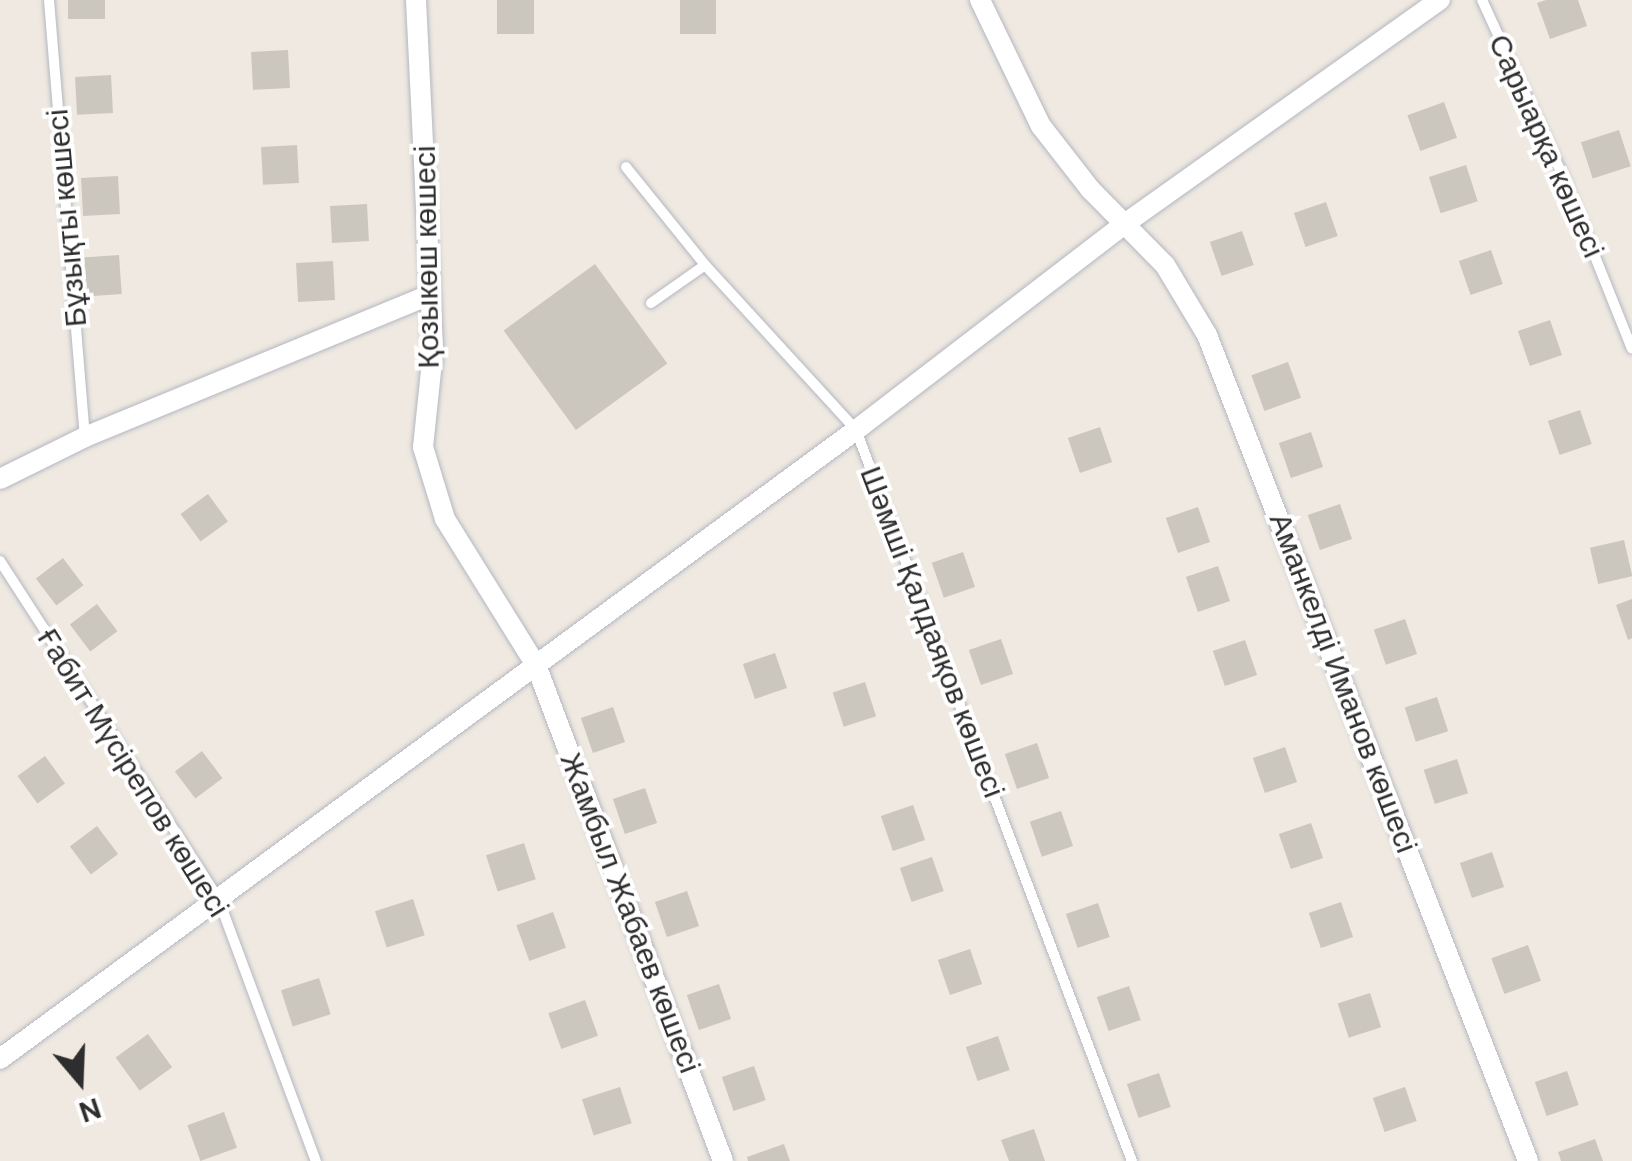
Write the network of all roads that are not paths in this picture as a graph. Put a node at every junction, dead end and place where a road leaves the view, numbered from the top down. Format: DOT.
graph roads {
  1 [pos="49,0"];
  2 [pos="416,0"];
  3 [pos="980,0"];
  4 [pos="1440,0"];
  5 [pos="1482,0"];
  6 [pos="626,167"];
  7 [pos="1123,226"];
  8 [pos="705,265"];
  9 [pos="430,295"];
  10 [pos="650,304"];
  11 [pos="1632,348"];
  12 [pos="856,430"];
  13 [pos="86,437"];
  14 [pos="0,479"];
  15 [pos="0,561"];
  16 [pos="536,666"];
  17 [pos="218,898"];
  18 [pos="0,1059"];
  19 [pos="316,1161"];
  20 [pos="723,1161"];
  21 [pos="1132,1161"];
  22 [pos="1528,1161"];
  1 -- 13 [label="lane, Бұзықты көшесі"];
  2 -- 9 [label="street, Қозыкөш көшесі"];
  3 -- 7 [label="street, Аманкелді Иманов көшесі"];
  4 -- 7 [label="street"];
  5 -- 11 [label="lane, Сарыарқа көшесі"];
  6 -- 8 [label="lane, Шәмші Қалдаяқов көшесі"];
  7 -- 12 [label="street"];
  7 -- 22 [label="street, Аманкелді Иманов көшесі"];
  8 -- 10 [label="lane"];
  8 -- 12 [label="lane, Шәмші Қалдаяқов көшесі"];
  9 -- 13 [label="street"];
  9 -- 16 [label="street, Қозыкөш көшесі"];
  12 -- 16 [label="street"];
  12 -- 21 [label="lane, Шәмші Қалдаяқов көшесі"];
  13 -- 14 [label="street"];
  15 -- 17 [label="lane, Ғабит Мүсірепов көшесі"];
  16 -- 17 [label="street"];
  16 -- 20 [label="street, Жамбыл Жабаев көшесі"];
  17 -- 18 [label="street"];
  17 -- 19 [label="lane, Ғабит Мүсірепов көшесі"];
}
